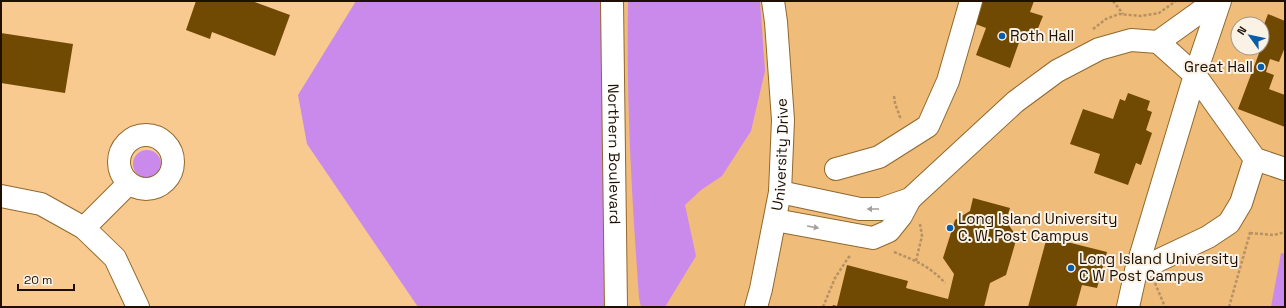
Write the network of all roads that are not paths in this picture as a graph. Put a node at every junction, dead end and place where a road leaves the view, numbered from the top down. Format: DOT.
graph roads {
  1 [pos="612,1"];
  2 [pos="773,1"];
  3 [pos="971,1"];
  4 [pos="1215,1"];
  5 [pos="1220,1"];
  6 [pos="1158,42"];
  7 [pos="1195,75"];
  8 [pos="1256,159"];
  9 [pos="836,169"];
  10 [pos="1285,169"];
  11 [pos="129,183"];
  12 [pos="780,192"];
  13 [pos="1,196"];
  14 [pos="910,199"];
  15 [pos="775,220"];
  16 [pos="84,228"];
  17 [pos="1142,268"];
  18 [pos="138,307"];
  19 [pos="616,307"];
  20 [pos="756,307"];
  21 [pos="1128,307"];
  1 -- 19 [label="street, Northern Boulevard"];
  2 -- 12 [label="street, University Drive"];
  3 -- 9 [label="street"];
  4 -- 6 [label="street"];
  5 -- 7 [label="street"];
  6 -- 7 [label="street"];
  6 -- 14 [label="street"];
  7 -- 8 [label="street"];
  7 -- 17 [label="street"];
  8 -- 10 [label="street"];
  8 -- 17 [label="street"];
  11 -- 16 [label="street"];
  14 -- 12 [label="street, one-way"];
  12 -- 15 [label="street, University Drive"];
  13 -- 16 [label="street"];
  15 -- 14 [label="street, one-way"];
  15 -- 20 [label="street, University Drive"];
  16 -- 18 [label="street"];
  17 -- 21 [label="street"];
}
